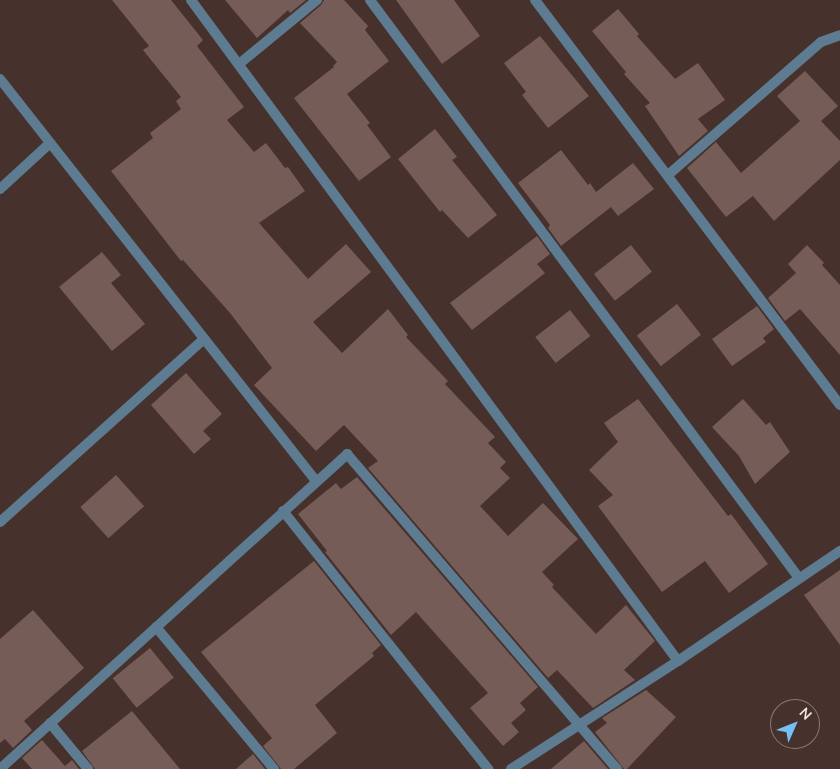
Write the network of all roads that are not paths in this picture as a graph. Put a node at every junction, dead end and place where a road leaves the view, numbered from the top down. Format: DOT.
graph roads {
  1 [pos="191,0"];
  2 [pos="317,0"];
  3 [pos="370,0"];
  4 [pos="536,0"];
  5 [pos="840,35"];
  6 [pos="239,64"];
  7 [pos="0,79"];
  8 [pos="50,143"];
  9 [pos="668,175"];
  10 [pos="0,189"];
  11 [pos="204,339"];
  12 [pos="840,405"];
  13 [pos="316,481"];
  14 [pos="283,511"];
  15 [pos="0,522"];
  16 [pos="840,551"];
  17 [pos="799,578"];
  18 [pos="156,627"];
  19 [pos="678,661"];
  20 [pos="50,723"];
  21 [pos="580,725"];
  22 [pos="0,768"];
  23 [pos="88,769"];
  24 [pos="274,769"];
  25 [pos="488,769"];
  26 [pos="511,769"];
  27 [pos="617,769"];
  1 -- 6 [label="street"];
  2 -- 6 [label="street"];
  3 -- 17 [label="street"];
  4 -- 9 [label="street"];
  5 -- 9 [label="street"];
  6 -- 19 [label="street"];
  7 -- 8 [label="street"];
  8 -- 10 [label="street"];
  8 -- 11 [label="street"];
  9 -- 12 [label="street"];
  11 -- 13 [label="street"];
  11 -- 15 [label="street"];
  13 -- 14 [label="street"];
  13 -- 21 [label="street"];
  14 -- 18 [label="street"];
  14 -- 25 [label="street"];
  16 -- 17 [label="street"];
  17 -- 19 [label="street"];
  18 -- 20 [label="street"];
  18 -- 24 [label="street"];
  19 -- 21 [label="street"];
  20 -- 22 [label="street"];
  20 -- 23 [label="street"];
  21 -- 26 [label="street"];
  21 -- 27 [label="street"];
}
